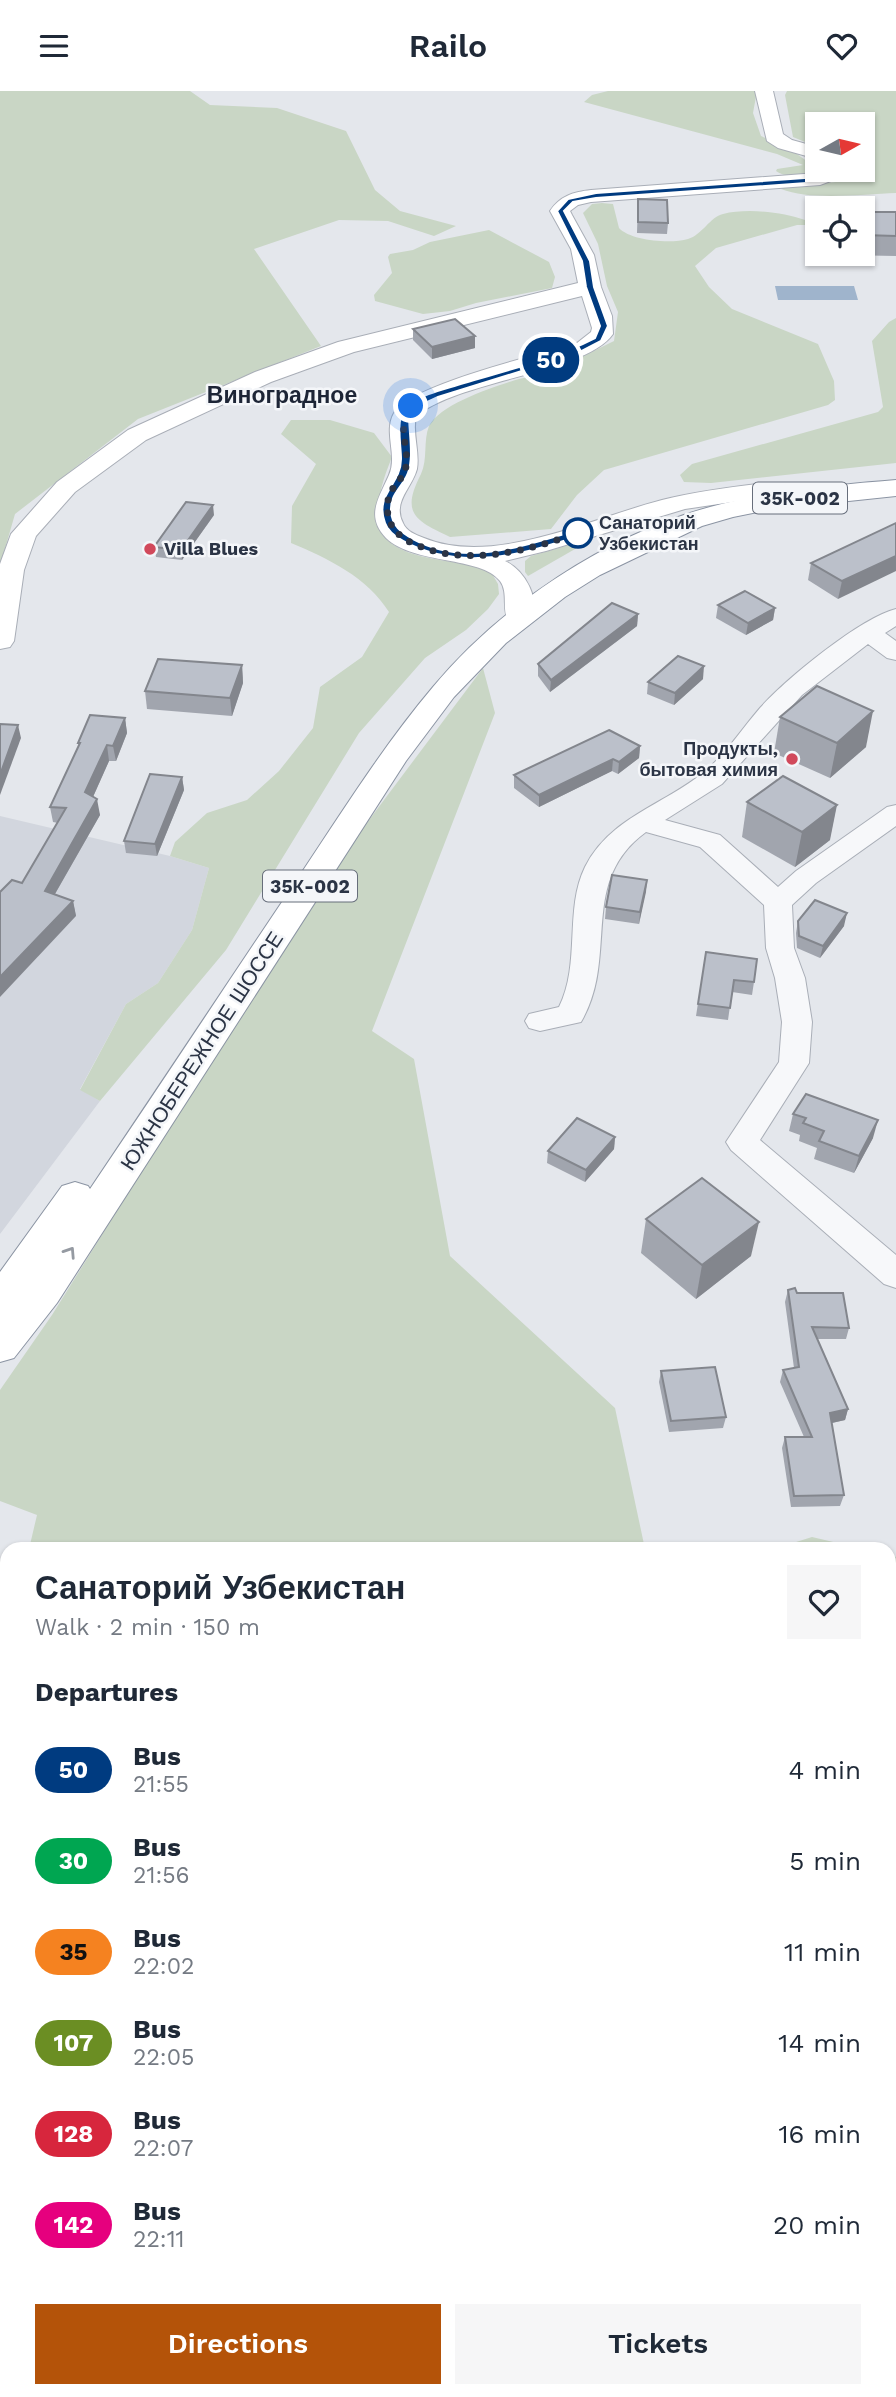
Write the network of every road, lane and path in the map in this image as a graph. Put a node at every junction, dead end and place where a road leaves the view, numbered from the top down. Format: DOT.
graph roads {
  1 [pos="764,91"];
  2 [pos="805,150"];
  3 [pos="805,180"];
  4 [pos="590,287"];
  5 [pos="896,477"];
  6 [pos="896,488"];
  7 [pos="757,492"];
  8 [pos="663,533"];
  9 [pos="568,537"];
  10 [pos="461,556"];
  11 [pos="519,606"];
  12 [pos="896,616"];
  13 [pos="869,633"];
  14 [pos="0,641"];
  15 [pos="896,653"];
  16 [pos="896,813"];
  17 [pos="643,823"];
  18 [pos="778,902"];
  19 [pos="540,1021"];
  20 [pos="896,1275"];
  21 [pos="19,1293"];
  22 [pos="0,1346"];
  1 -- 2 [label="main road"];
  3 -- 4 [label="main road"];
  4 -- 10 [label="main road"];
  4 -- 14 [label="main road"];
  5 -- 7 [label="main road, ЮЖНОБЕРЕЖНОЕ ШОССЕ"];
  6 -- 8 [label="main road, ЮЖНОБЕРЕЖНОЕ ШОССЕ / 35К-002"];
  7 -- 9 [label="main road"];
  7 -- 11 [label="main road, ЮЖНОБЕРЕЖНОЕ ШОССЕ / 35К-002"];
  8 -- 9 [label="main road"];
  8 -- 11 [label="main road, ЮЖНОБЕРЕЖНОЕ ШОССЕ / 35К-002"];
  9 -- 10 [label="main road"];
  10 -- 11 [label="main road"];
  11 -- 21 [label="main road, ЮЖНОБЕРЕЖНОЕ ШОССЕ / 35К-002"];
  12 -- 13 [label="street"];
  13 -- 15 [label="street"];
  13 -- 17 [label="street"];
  16 -- 18 [label="street"];
  17 -- 18 [label="street"];
  17 -- 19 [label="street"];
  18 -- 20 [label="street"];
  21 -- 22 [label="main road, ЮЖНОБЕРЕЖНОЕ ШОССЕ / 35К-002"];
}
